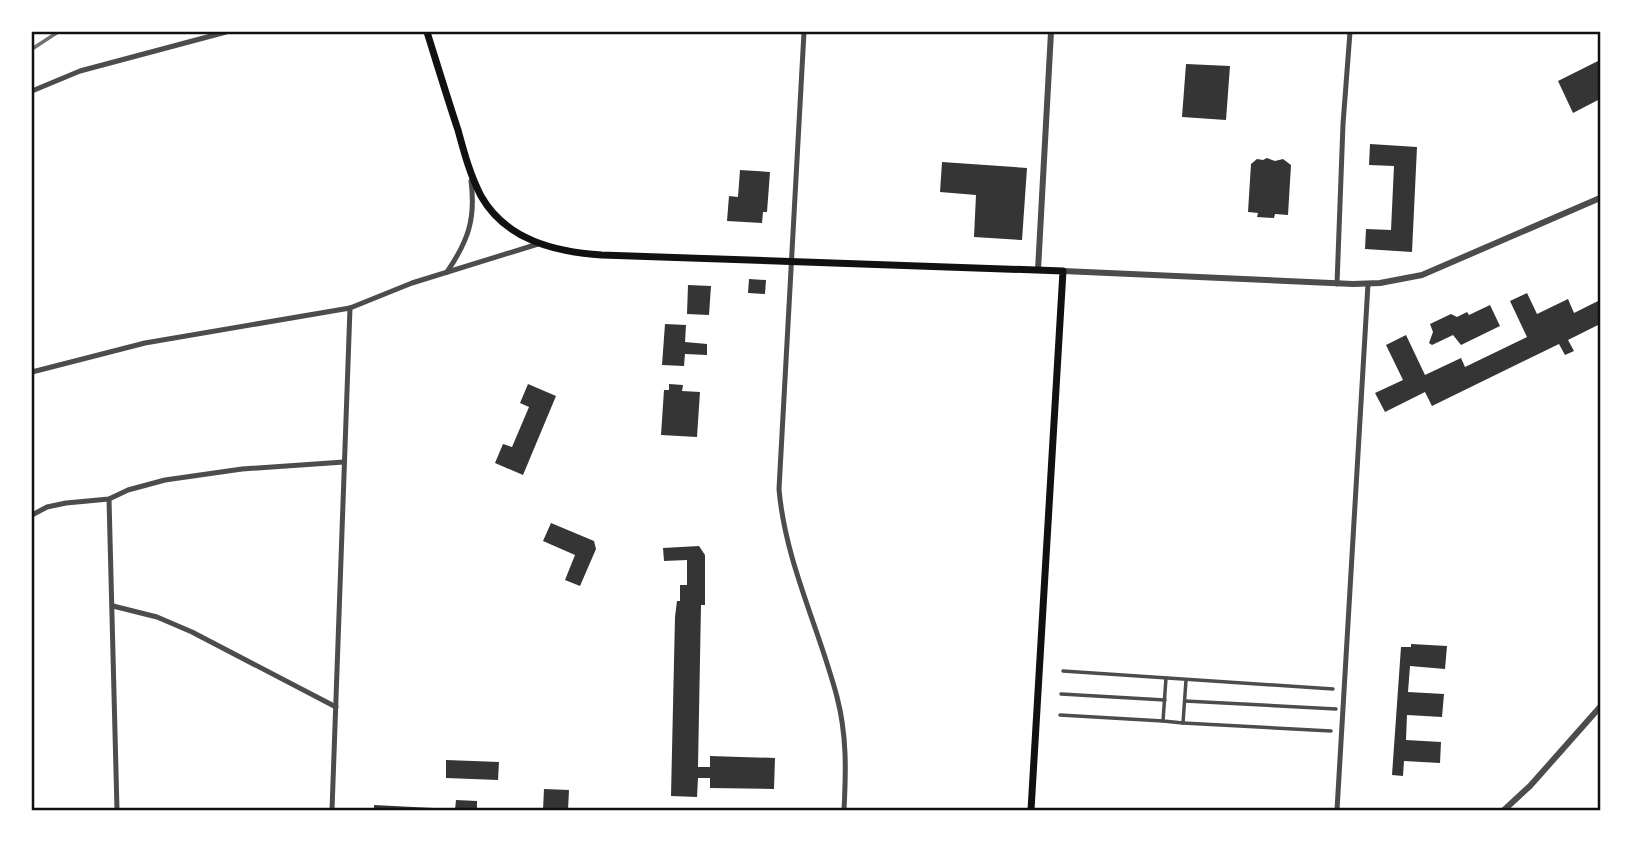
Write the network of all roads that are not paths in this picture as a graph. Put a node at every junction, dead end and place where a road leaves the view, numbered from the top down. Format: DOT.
graph roads {
  1 [pos="226,32"];
  2 [pos="427,32"];
  3 [pos="804,32"];
  4 [pos="1051,32"];
  5 [pos="1350,32"];
  6 [pos="32,91"];
  7 [pos="470,170"];
  8 [pos="1601,198"];
  9 [pos="538,244"];
  10 [pos="790,262"];
  11 [pos="1038,270"];
  12 [pos="1063,271"];
  13 [pos="447,272"];
  14 [pos="1337,284"];
  15 [pos="1368,284"];
  16 [pos="350,308"];
  17 [pos="32,372"];
  18 [pos="344,462"];
  19 [pos="109,499"];
  20 [pos="32,515"];
  21 [pos="113,606"];
  22 [pos="1063,671"];
  23 [pos="1166,678"];
  24 [pos="1186,679"];
  25 [pos="1333,689"];
  26 [pos="1061,694"];
  27 [pos="1164,700"];
  28 [pos="1185,701"];
  29 [pos="336,707"];
  30 [pos="1601,708"];
  31 [pos="1336,709"];
  32 [pos="1060,715"];
  33 [pos="1163,721"];
  34 [pos="1183,723"];
  35 [pos="1331,731"];
  36 [pos="117,810"];
  37 [pos="332,810"];
  38 [pos="844,810"];
  39 [pos="1031,810"];
  40 [pos="1337,810"];
  41 [pos="1504,810"];
  1 -- 6 [label="street"];
  2 -- 7 [label="main road"];
  3 -- 10 [label="street"];
  4 -- 11 [label="street"];
  5 -- 14 [label="street"];
  7 -- 9 [label="main road"];
  7 -- 13 [label="street"];
  8 -- 15 [label="street"];
  9 -- 10 [label="main road"];
  9 -- 13 [label="street"];
  10 -- 11 [label="main road"];
  10 -- 38 [label="street"];
  11 -- 12 [label="main road"];
  12 -- 14 [label="street"];
  12 -- 39 [label="main road"];
  13 -- 16 [label="street"];
  14 -- 15 [label="street"];
  15 -- 40 [label="street"];
  16 -- 17 [label="street"];
  16 -- 18 [label="street"];
  18 -- 19 [label="street"];
  18 -- 29 [label="street"];
  19 -- 20 [label="street"];
  19 -- 21 [label="street"];
  21 -- 29 [label="street"];
  21 -- 36 [label="street"];
  22 -- 23 [label="street"];
  23 -- 24 [label="street"];
  23 -- 27 [label="street"];
  24 -- 25 [label="street"];
  24 -- 28 [label="street"];
  26 -- 27 [label="street"];
  27 -- 33 [label="street"];
  28 -- 31 [label="street"];
  28 -- 34 [label="street"];
  29 -- 37 [label="street"];
  30 -- 41 [label="street"];
  32 -- 33 [label="street"];
  33 -- 34 [label="street"];
  34 -- 35 [label="street"];
}
